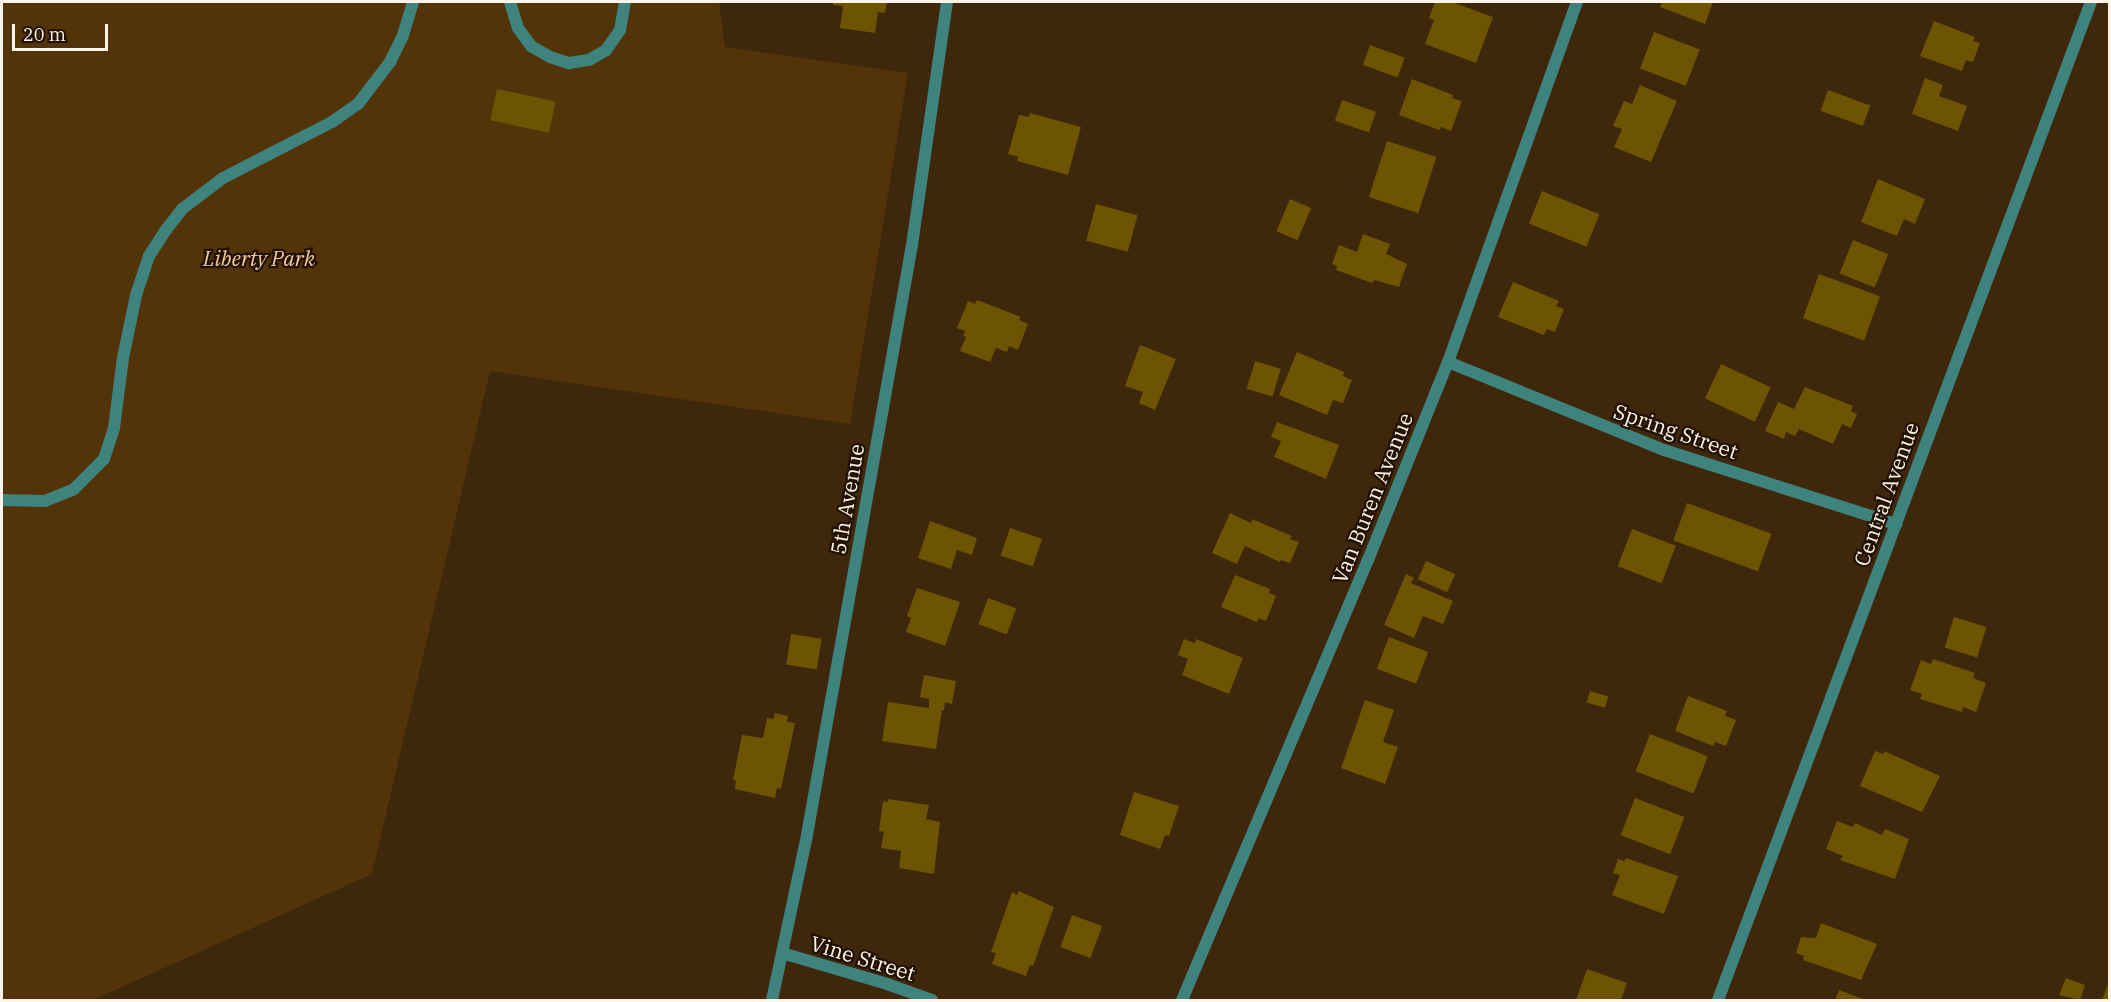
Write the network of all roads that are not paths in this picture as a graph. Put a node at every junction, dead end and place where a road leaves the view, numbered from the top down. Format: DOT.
graph roads {
  1 [pos="413,2"];
  2 [pos="510,2"];
  3 [pos="625,2"];
  4 [pos="947,2"];
  5 [pos="1577,2"];
  6 [pos="2091,2"];
  7 [pos="1448,363"];
  8 [pos="2,500"];
  9 [pos="1896,524"];
  10 [pos="782,953"];
  11 [pos="772,1000"];
  12 [pos="932,1000"];
  13 [pos="1182,1000"];
  14 [pos="1718,1000"];
  1 -- 8 [label="street"];
  2 -- 3 [label="street"];
  4 -- 10 [label="street, 5th Avenue"];
  5 -- 7 [label="street, Van Buren Avenue"];
  6 -- 9 [label="street, Central Avenue"];
  7 -- 9 [label="street, Spring Street"];
  7 -- 13 [label="street, Van Buren Avenue"];
  9 -- 14 [label="street, Central Avenue"];
  10 -- 11 [label="street, 5th Avenue"];
  10 -- 12 [label="street, Vine Street"];
}
